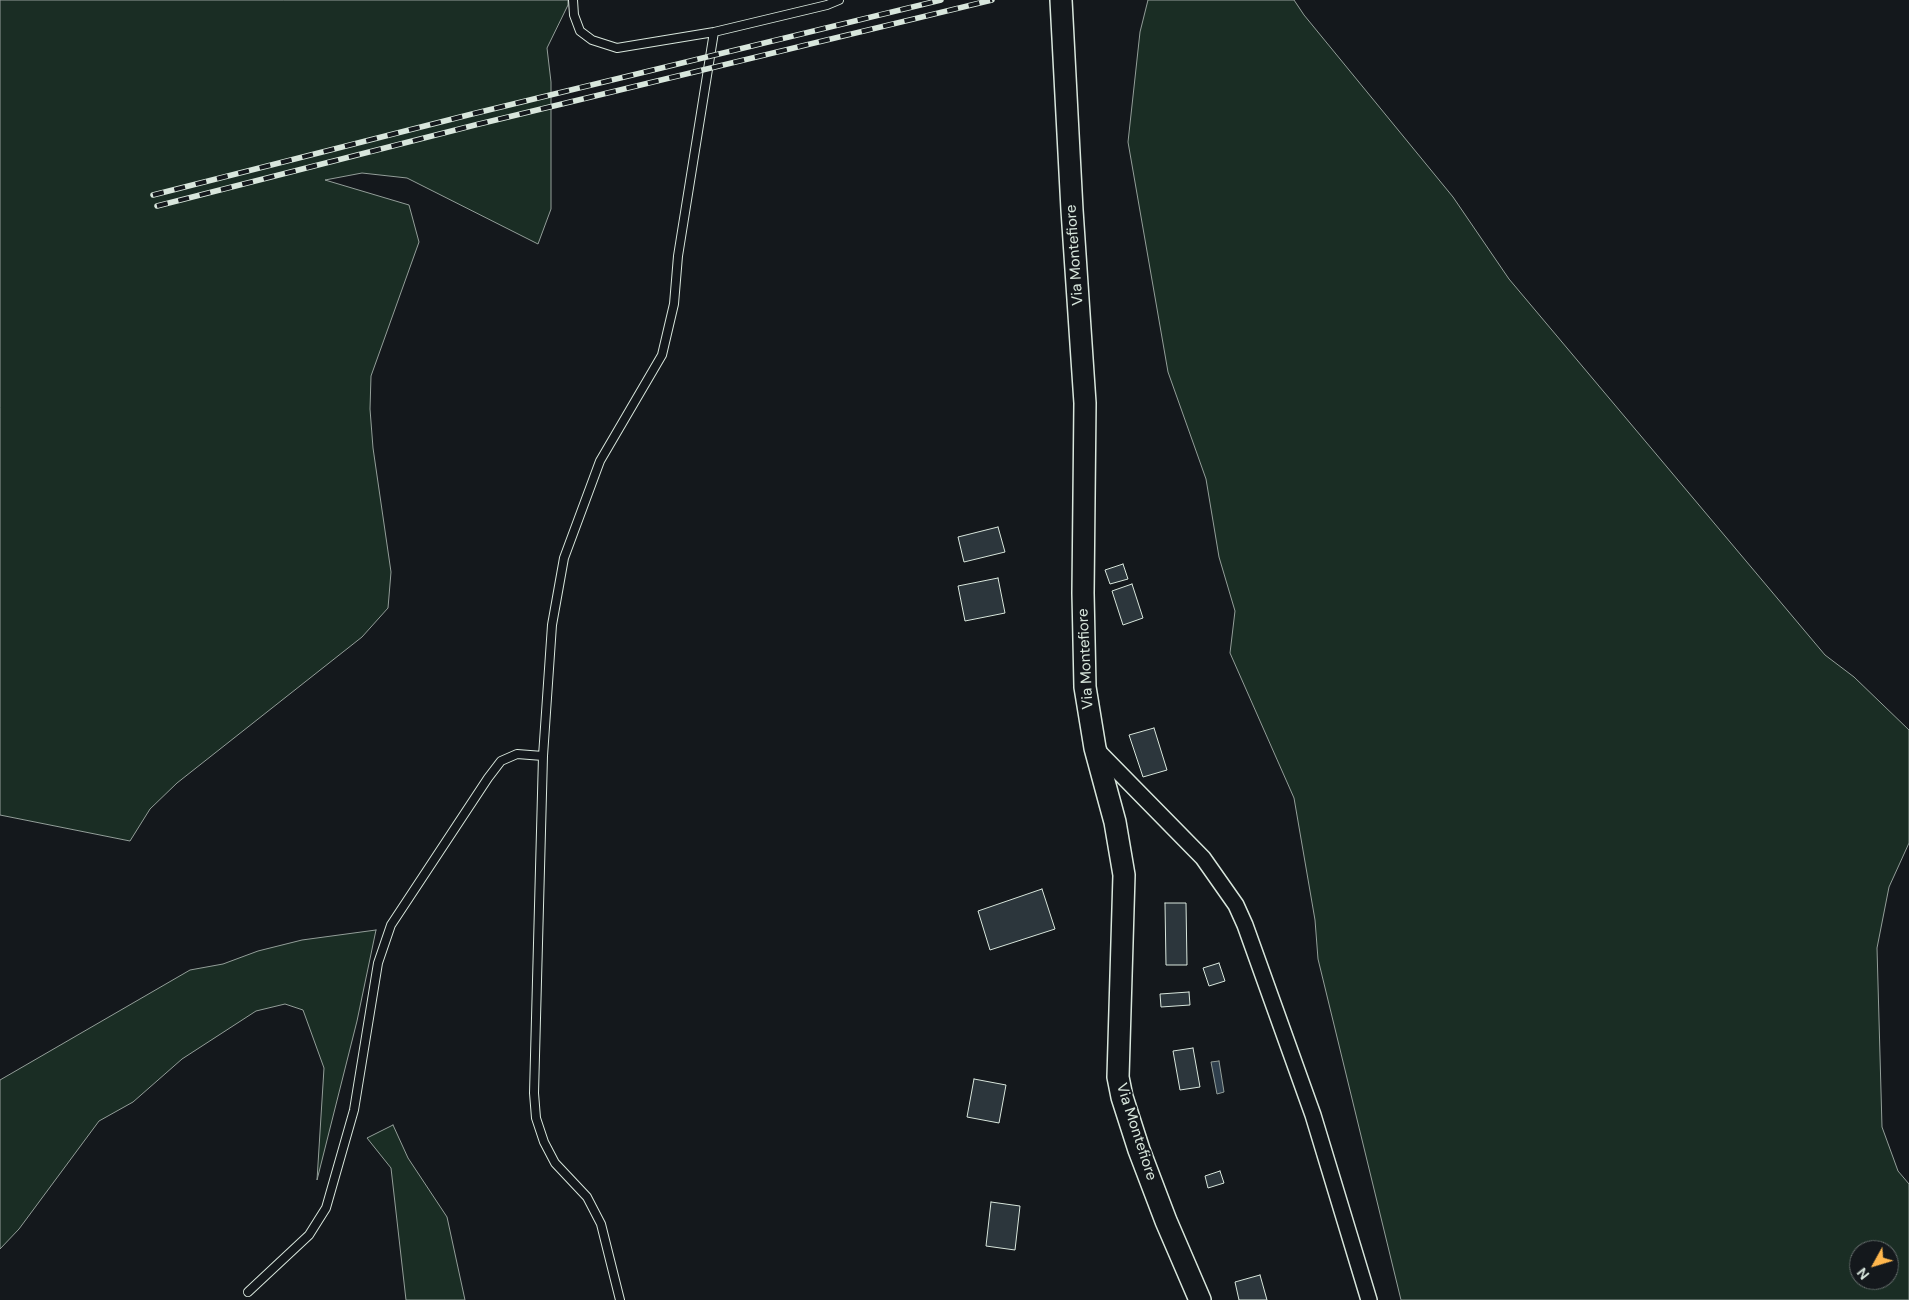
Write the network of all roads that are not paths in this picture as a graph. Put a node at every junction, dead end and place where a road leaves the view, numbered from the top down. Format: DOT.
graph roads {
  1 [pos="573,0"];
  2 [pos="840,0"];
  3 [pos="1061,0"];
  4 [pos="714,32"];
  5 [pos="1095,748"];
  6 [pos="543,756"];
  7 [pos="248,1292"];
  8 [pos="620,1300"];
  9 [pos="1200,1300"];
  10 [pos="1369,1300"];
  1 -- 4 [label="lane"];
  2 -- 4 [label="lane"];
  3 -- 5 [label="main road, Via Montefiore"];
  4 -- 6 [label="lane"];
  5 -- 9 [label="main road, Via Montefiore"];
  5 -- 10 [label="street"];
  6 -- 7 [label="lane"];
  6 -- 8 [label="lane"];
}
